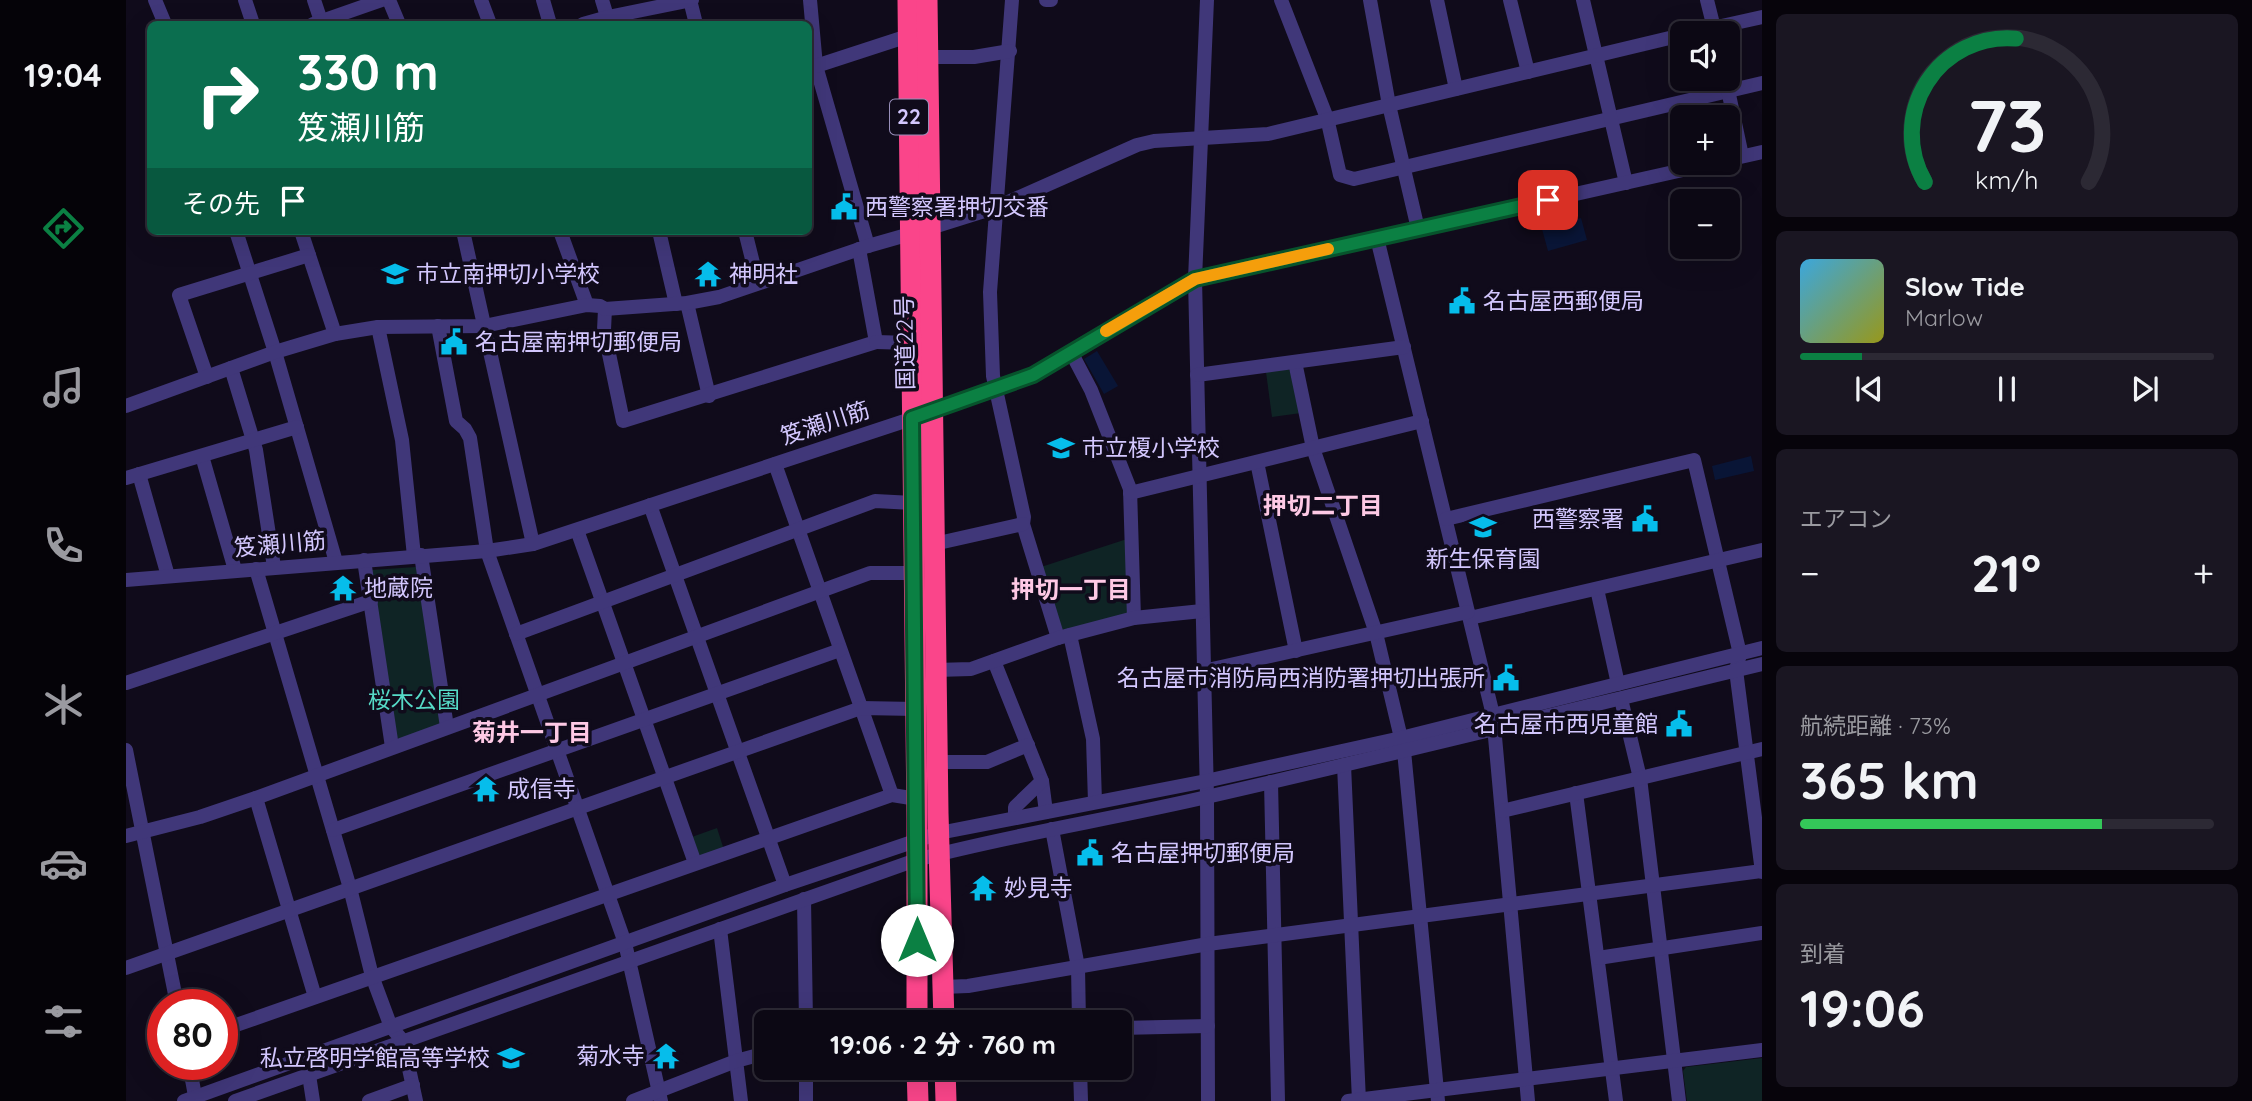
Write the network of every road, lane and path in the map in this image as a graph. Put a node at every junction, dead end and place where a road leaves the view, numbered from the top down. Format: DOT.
graph roads {
  1 [pos="155,0"];
  2 [pos="245,0"];
  3 [pos="314,0"];
  4 [pos="382,0"];
  5 [pos="389,0"];
  6 [pos="481,0"];
  7 [pos="543,0"];
  8 [pos="602,0"];
  9 [pos="691,0"];
  10 [pos="810,0"];
  11 [pos="908,0"];
  12 [pos="927,0"];
  13 [pos="1012,0"];
  14 [pos="1207,0"];
  15 [pos="1281,0"];
  16 [pos="1370,0"];
  17 [pos="1437,0"];
  18 [pos="1510,0"];
  19 [pos="1583,0"];
  20 [pos="1707,0"];
  21 [pos="1762,17"];
  22 [pos="164,21"];
  23 [pos="252,21"];
  24 [pos="318,21"];
  25 [pos="327,21"];
  26 [pos="398,21"];
  27 [pos="488,21"];
  28 [pos="549,21"];
  29 [pos="609,21"];
  30 [pos="695,21"];
  31 [pos="811,21"];
  32 [pos="1712,21"];
  33 [pos="1740,22"];
  34 [pos="908,36"];
  35 [pos="1670,38"];
  36 [pos="1010,51"];
  37 [pos="1597,56"];
  38 [pos="928,57"];
  39 [pos="812,66"];
  40 [pos="1528,72"];
  41 [pos="1762,83"];
  42 [pos="1740,88"];
  43 [pos="1456,89"];
  44 [pos="1724,91"];
  45 [pos="1728,91"];
  46 [pos="1389,105"];
  47 [pos="1327,118"];
  48 [pos="1612,118"];
  49 [pos="1201,138"];
  50 [pos="1762,152"];
  51 [pos="1742,156"];
  52 [pos="1403,166"];
  53 [pos="1670,173"];
  54 [pos="1626,183"];
  55 [pos="997,207"];
  56 [pos="1418,229"];
  57 [pos="920,231"];
  58 [pos="240,235"];
  59 [pos="302,235"];
  60 [pos="464,235"];
  61 [pos="561,235"];
  62 [pos="660,235"];
  63 [pos="746,235"];
  64 [pos="1377,238"];
  65 [pos="863,247"];
  66 [pos="309,255"];
  67 [pos="250,273"];
  68 [pos="1195,279"];
  69 [pos="758,283"];
  70 [pos="682,303"];
  71 [pos="587,305"];
  72 [pos="605,309"];
  73 [pos="484,326"];
  74 [pos="377,327"];
  75 [pos="438,327"];
  76 [pos="335,334"];
  77 [pos="876,342"];
  78 [pos="911,344"];
  79 [pos="1404,347"];
  80 [pos="275,352"];
  81 [pos="1071,352"];
  82 [pos="1294,362"];
  83 [pos="230,368"];
  84 [pos="1197,375"];
  85 [pos="207,377"];
  86 [pos="995,388"];
  87 [pos="709,396"];
  88 [pos="126,406"];
  89 [pos="932,411"];
  90 [pos="912,418"];
  91 [pos="1422,421"];
  92 [pos="297,426"];
  93 [pos="253,441"];
  94 [pos="1313,448"];
  95 [pos="202,456"];
  96 [pos="1257,462"];
  97 [pos="775,464"];
  98 [pos="133,476"];
  99 [pos="1198,476"];
  100 [pos="1130,493"];
  101 [pos="913,503"];
  102 [pos="650,505"];
  103 [pos="1446,519"];
  104 [pos="1023,524"];
  105 [pos="798,529"];
  106 [pos="577,530"];
  107 [pos="533,544"];
  108 [pos="934,544"];
  109 [pos="1762,550"];
  110 [pos="487,551"];
  111 [pos="417,556"];
  112 [pos="364,560"];
  113 [pos="1718,561"];
  114 [pos="336,562"];
  115 [pos="274,567"];
  116 [pos="256,569"];
  117 [pos="235,570"];
  118 [pos="914,573"];
  119 [pos="675,575"];
  120 [pos="168,576"];
  121 [pos="126,580"];
  122 [pos="1597,589"];
  123 [pos="820,592"];
  124 [pos="371,601"];
  125 [pos="603,602"];
  126 [pos="1202,611"];
  127 [pos="1469,615"];
  128 [pos="1134,618"];
  129 [pos="275,632"];
  130 [pos="1376,633"];
  131 [pos="516,634"];
  132 [pos="696,636"];
  133 [pos="1064,636"];
  134 [pos="1762,649"];
  135 [pos="840,650"];
  136 [pos="1296,651"];
  137 [pos="1740,654"];
  138 [pos="994,661"];
  139 [pos="624,663"];
  140 [pos="1762,664"];
  141 [pos="936,670"];
  142 [pos="1736,670"];
  143 [pos="1203,671"];
  144 [pos="126,682"];
  145 [pos="1619,691"];
  146 [pos="717,694"];
  147 [pos="538,695"];
  148 [pos="861,708"];
  149 [pos="916,709"];
  150 [pos="644,720"];
  151 [pos="1494,722"];
  152 [pos="447,727"];
  153 [pos="1402,744"];
  154 [pos="1028,745"];
  155 [pos="392,747"];
  156 [pos="1762,749"];
  157 [pos="126,750"];
  158 [pos="557,750"];
  159 [pos="737,751"];
  160 [pos="1747,753"];
  161 [pos="937,762"];
  162 [pos="1344,765"];
  163 [pos="317,774"];
  164 [pos="664,777"];
  165 [pos="1640,778"];
  166 [pos="1042,781"];
  167 [pos="1206,781"];
  168 [pos="1271,782"];
  169 [pos="1576,793"];
  170 [pos="892,795"];
  171 [pos="1207,797"];
  172 [pos="256,798"];
  173 [pos="917,799"];
  174 [pos="1095,802"];
  175 [pos="577,807"];
  176 [pos="1502,811"];
  177 [pos="1046,812"];
  178 [pos="1015,818"];
  179 [pos="1052,829"];
  180 [pos="333,830"];
  181 [pos="142,831"];
  182 [pos="126,836"];
  183 [pos="768,838"];
  184 [pos="940,843"];
  185 [pos="917,850"];
  186 [pos="695,863"];
  187 [pos="1762,872"];
  188 [pos="785,885"];
  189 [pos="1653,885"];
  190 [pos="350,888"];
  191 [pos="1589,893"];
  192 [pos="607,894"];
  193 [pos="804,899"];
  194 [pos="1510,904"];
  195 [pos="289,910"];
  196 [pos="1420,915"];
  197 [pos="1351,924"];
  198 [pos="720,929"];
  199 [pos="1762,933"];
  200 [pos="1274,934"];
  201 [pos="625,943"];
  202 [pos="1208,944"];
  203 [pos="1661,949"];
  204 [pos="167,953"];
  205 [pos="1598,958"];
  206 [pos="630,961"];
  207 [pos="1078,967"];
  208 [pos="126,968"];
  209 [pos="372,976"];
  210 [pos="943,987"];
  211 [pos="174,989"];
  212 [pos="315,997"];
  213 [pos="806,1010"];
  214 [pos="917,1010"];
  215 [pos="944,1010"];
  216 [pos="1079,1010"];
  217 [pos="238,1024"];
  218 [pos="1208,1026"];
  219 [pos="391,1027"];
  220 [pos="1132,1028"];
  221 [pos="403,1041"];
  222 [pos="1762,1049"];
  223 [pos="754,1056"];
  224 [pos="736,1061"];
  225 [pos="1674,1061"];
  226 [pos="1612,1069"];
  227 [pos="309,1075"];
  228 [pos="1526,1079"];
  229 [pos="190,1080"];
  230 [pos="806,1080"];
  231 [pos="918,1080"];
  232 [pos="946,1080"];
  233 [pos="1080,1080"];
  234 [pos="413,1085"];
  235 [pos="660,1096"];
  236 [pos="1437,1096"];
  237 [pos="192,1100"];
  238 [pos="235,1101"];
  239 [pos="313,1101"];
  240 [pos="369,1101"];
  241 [pos="416,1101"];
  242 [pos="633,1101"];
  243 [pos="741,1101"];
  244 [pos="806,1101"];
  245 [pos="918,1101"];
  246 [pos="946,1101"];
  247 [pos="1081,1101"];
  248 [pos="1208,1101"];
  249 [pos="1278,1101"];
  250 [pos="1355,1101"];
  251 [pos="1528,1101"];
  252 [pos="1616,1101"];
  253 [pos="1679,1101"];
  1 -- 22 [label="street"];
  2 -- 23 [label="street"];
  3 -- 24 [label="street"];
  4 -- 25 [label="street"];
  5 -- 26 [label="street"];
  6 -- 27 [label="street"];
  7 -- 28 [label="street"];
  8 -- 29 [label="street"];
  9 -- 29 [label="street"];
  9 -- 30 [label="street"];
  10 -- 31 [label="street"];
  11 -- 34 [label="highway, 国道22号 / 22"];
  12 -- 38 [label="highway, 国道22号 / 22"];
  13 -- 36 [label="street"];
  14 -- 49 [label="street"];
  15 -- 47 [label="street"];
  16 -- 46 [label="street"];
  17 -- 43 [label="street"];
  18 -- 40 [label="street"];
  19 -- 37 [label="street"];
  20 -- 32 [label="street"];
  21 -- 33 [label="street"];
  34 -- 39 [label="street"];
  34 -- 57 [label="highway, 国道22号 / 22"];
  35 -- 37 [label="street"];
  36 -- 38 [label="street"];
  36 -- 55 [label="street"];
  37 -- 40 [label="street"];
  37 -- 48 [label="street"];
  38 -- 57 [label="highway, 国道22号 / 22"];
  39 -- 65 [label="street"];
  40 -- 43 [label="street"];
  41 -- 42 [label="street"];
  43 -- 46 [label="street"];
  44 -- 48 [label="street"];
  45 -- 51 [label="street"];
  46 -- 47 [label="street"];
  46 -- 52 [label="street"];
  47 -- 49 [label="street"];
  47 -- 52 [label="street"];
  48 -- 52 [label="street"];
  48 -- 54 [label="street"];
  49 -- 55 [label="street"];
  49 -- 68 [label="street"];
  50 -- 51 [label="street"];
  52 -- 56 [label="street"];
  53 -- 54 [label="street, 笈瀬川筋"];
  54 -- 56 [label="street, 笈瀬川筋"];
  55 -- 57 [label="street"];
  55 -- 86 [label="street"];
  56 -- 64 [label="street, 笈瀬川筋"];
  57 -- 65 [label="street"];
  57 -- 78 [label="highway, 国道22号 / 22"];
  57 -- 89 [label="highway, 国道22号 / 22"];
  58 -- 67 [label="street"];
  59 -- 66 [label="street"];
  60 -- 73 [label="street"];
  61 -- 71 [label="street"];
  62 -- 70 [label="street"];
  63 -- 69 [label="street"];
  64 -- 68 [label="street, 笈瀬川筋"];
  64 -- 79 [label="street"];
  65 -- 69 [label="street"];
  65 -- 77 [label="street"];
  66 -- 67 [label="street"];
  66 -- 76 [label="street"];
  67 -- 80 [label="street"];
  67 -- 85 [label="street"];
  68 -- 81 [label="street, 笈瀬川筋"];
  68 -- 84 [label="street"];
  69 -- 70 [label="street"];
  70 -- 72 [label="street"];
  70 -- 87 [label="street"];
  71 -- 72 [label="street"];
  71 -- 73 [label="street"];
  72 -- 87 [label="street"];
  73 -- 75 [label="street"];
  73 -- 107 [label="street"];
  74 -- 75 [label="street"];
  74 -- 76 [label="street"];
  74 -- 111 [label="street"];
  75 -- 110 [label="street"];
  76 -- 80 [label="street"];
  77 -- 78 [label="street"];
  77 -- 87 [label="street"];
  78 -- 90 [label="highway, 国道22号 / 22"];
  79 -- 82 [label="street"];
  79 -- 91 [label="street"];
  80 -- 83 [label="street"];
  80 -- 92 [label="street"];
  81 -- 86 [label="street, 笈瀬川筋"];
  81 -- 100 [label="street"];
  82 -- 84 [label="street"];
  82 -- 94 [label="street"];
  83 -- 85 [label="street"];
  83 -- 93 [label="street"];
  84 -- 99 [label="street"];
  85 -- 88 [label="street"];
  86 -- 89 [label="street, 笈瀬川筋"];
  86 -- 104 [label="street"];
  89 -- 90 [label="street, 笈瀬川筋"];
  89 -- 108 [label="highway, 国道22号 / 22"];
  90 -- 97 [label="street, 笈瀬川筋"];
  90 -- 101 [label="highway, 国道22号 / 22"];
  91 -- 94 [label="street"];
  91 -- 103 [label="street"];
  92 -- 93 [label="street"];
  92 -- 114 [label="street"];
  93 -- 95 [label="street"];
  93 -- 115 [label="street"];
  94 -- 96 [label="street"];
  94 -- 130 [label="street"];
  95 -- 98 [label="street"];
  95 -- 117 [label="street"];
  96 -- 99 [label="street"];
  96 -- 136 [label="street"];
  97 -- 102 [label="street, 笈瀬川筋"];
  97 -- 105 [label="street"];
  98 -- 120 [label="street"];
  99 -- 100 [label="street"];
  99 -- 126 [label="street"];
  100 -- 128 [label="street"];
  101 -- 105 [label="street"];
  101 -- 118 [label="highway, 国道22号 / 22"];
  102 -- 106 [label="street, 笈瀬川筋"];
  102 -- 119 [label="street"];
  103 -- 113 [label="street"];
  103 -- 127 [label="street"];
  104 -- 108 [label="street"];
  104 -- 133 [label="street"];
  105 -- 119 [label="street"];
  105 -- 123 [label="street"];
  106 -- 107 [label="street, 笈瀬川筋"];
  106 -- 125 [label="street"];
  107 -- 110 [label="street, 笈瀬川筋"];
  108 -- 141 [label="highway, 国道22号 / 22"];
  109 -- 113 [label="street"];
  110 -- 111 [label="street, 笈瀬川筋"];
  110 -- 131 [label="street"];
  111 -- 112 [label="street, 笈瀬川筋"];
  111 -- 152 [label="street"];
  112 -- 114 [label="street, 笈瀬川筋"];
  112 -- 124 [label="street"];
  113 -- 122 [label="street"];
  113 -- 137 [label="street"];
  114 -- 115 [label="street, 笈瀬川筋"];
  115 -- 116 [label="street, 笈瀬川筋"];
  116 -- 117 [label="street, 笈瀬川筋"];
  116 -- 129 [label="street"];
  117 -- 120 [label="street, 笈瀬川筋"];
  118 -- 123 [label="street"];
  118 -- 149 [label="highway, 国道22号 / 22"];
  119 -- 125 [label="street"];
  119 -- 132 [label="street"];
  120 -- 121 [label="street, 笈瀬川筋"];
  122 -- 127 [label="street"];
  122 -- 145 [label="street"];
  123 -- 132 [label="street"];
  123 -- 135 [label="street"];
  124 -- 129 [label="street"];
  124 -- 155 [label="street"];
  125 -- 131 [label="street"];
  125 -- 139 [label="street"];
  126 -- 128 [label="street"];
  126 -- 143 [label="street"];
  127 -- 130 [label="street"];
  127 -- 151 [label="street"];
  128 -- 133 [label="street"];
  129 -- 144 [label="street"];
  129 -- 163 [label="street"];
  130 -- 136 [label="street"];
  130 -- 153 [label="street"];
  131 -- 147 [label="street"];
  132 -- 139 [label="street"];
  132 -- 146 [label="street"];
  133 -- 138 [label="street"];
  133 -- 174 [label="street"];
  134 -- 137 [label="street"];
  135 -- 146 [label="street"];
  135 -- 148 [label="street"];
  136 -- 143 [label="street"];
  137 -- 142 [label="street"];
  137 -- 145 [label="street"];
  138 -- 141 [label="street"];
  138 -- 154 [label="street"];
  139 -- 147 [label="street"];
  139 -- 150 [label="street"];
  140 -- 142 [label="street"];
  141 -- 161 [label="highway, 国道22号 / 22"];
  142 -- 145 [label="street"];
  142 -- 160 [label="street"];
  143 -- 167 [label="street"];
  145 -- 151 [label="street"];
  145 -- 165 [label="street"];
  146 -- 150 [label="street"];
  146 -- 159 [label="street"];
  147 -- 152 [label="street"];
  147 -- 158 [label="street"];
  148 -- 149 [label="street"];
  148 -- 159 [label="street"];
  148 -- 170 [label="street"];
  149 -- 173 [label="highway, 国道22号 / 22"];
  150 -- 158 [label="street"];
  150 -- 164 [label="street"];
  151 -- 153 [label="street"];
  151 -- 176 [label="street"];
  152 -- 155 [label="street"];
  153 -- 162 [label="street"];
  153 -- 167 [label="street"];
  153 -- 196 [label="street"];
  154 -- 161 [label="street"];
  154 -- 166 [label="street"];
  155 -- 163 [label="street"];
  156 -- 160 [label="street"];
  157 -- 181 [label="street"];
  158 -- 175 [label="street"];
  158 -- 180 [label="street"];
  159 -- 164 [label="street"];
  159 -- 183 [label="street"];
  160 -- 165 [label="street"];
  160 -- 187 [label="street"];
  161 -- 184 [label="highway, 国道22号 / 22"];
  162 -- 168 [label="street"];
  162 -- 197 [label="street"];
  163 -- 172 [label="street"];
  163 -- 180 [label="street"];
  164 -- 175 [label="street"];
  164 -- 186 [label="street"];
  165 -- 169 [label="street"];
  165 -- 189 [label="street"];
  166 -- 177 [label="street"];
  166 -- 178 [label="street"];
  167 -- 171 [label="street"];
  167 -- 174 [label="street"];
  168 -- 171 [label="street"];
  168 -- 200 [label="street"];
  169 -- 176 [label="street"];
  169 -- 191 [label="street"];
  170 -- 173 [label="street"];
  170 -- 183 [label="street"];
  171 -- 179 [label="street"];
  171 -- 202 [label="street"];
  172 -- 181 [label="street"];
  172 -- 195 [label="street"];
  173 -- 185 [label="highway, 国道22号 / 22"];
  174 -- 177 [label="street"];
  175 -- 190 [label="street"];
  175 -- 192 [label="street"];
  176 -- 194 [label="street"];
  177 -- 178 [label="street"];
  178 -- 184 [label="street"];
  179 -- 184 [label="street"];
  179 -- 207 [label="street"];
  180 -- 190 [label="street"];
  181 -- 182 [label="street"];
  181 -- 204 [label="street"];
  183 -- 186 [label="street"];
  183 -- 188 [label="street"];
  184 -- 185 [label="street"];
  184 -- 185 [label="street"];
  184 -- 210 [label="highway, 国道22号 / 22"];
  185 -- 188 [label="street"];
  185 -- 193 [label="street"];
  185 -- 214 [label="highway, 国道22号 / 22"];
  186 -- 192 [label="street"];
  187 -- 189 [label="street"];
  188 -- 201 [label="street"];
  189 -- 191 [label="street"];
  189 -- 203 [label="street"];
  190 -- 195 [label="street"];
  190 -- 209 [label="street"];
  191 -- 194 [label="street"];
  191 -- 205 [label="street"];
  192 -- 201 [label="street"];
  192 -- 209 [label="street"];
  193 -- 198 [label="street"];
  193 -- 213 [label="street"];
  194 -- 196 [label="street"];
  194 -- 228 [label="street"];
  195 -- 204 [label="street"];
  195 -- 212 [label="street"];
  196 -- 197 [label="street"];
  196 -- 236 [label="street"];
  197 -- 200 [label="street"];
  197 -- 250 [label="street"];
  198 -- 206 [label="street"];
  198 -- 224 [label="street"];
  199 -- 203 [label="street"];
  200 -- 202 [label="street"];
  200 -- 249 [label="street"];
  201 -- 206 [label="street"];
  201 -- 219 [label="street"];
  202 -- 207 [label="street"];
  202 -- 218 [label="street"];
  203 -- 205 [label="street"];
  203 -- 225 [label="street"];
  204 -- 208 [label="street"];
  204 -- 211 [label="street"];
  205 -- 226 [label="street"];
  206 -- 221 [label="street"];
  206 -- 235 [label="street"];
  207 -- 210 [label="street"];
  207 -- 216 [label="street"];
  209 -- 212 [label="street"];
  209 -- 219 [label="street"];
  210 -- 215 [label="highway, 国道22号 / 22"];
  212 -- 217 [label="street"];
  218 -- 220 [label="street"];
  218 -- 248 [label="street"];
  219 -- 221 [label="street"];
  219 -- 237 [label="street"];
  221 -- 227 [label="street"];
  221 -- 234 [label="street"];
  222 -- 225 [label="street"];
  223 -- 224 [label="street"];
  224 -- 235 [label="street"];
  224 -- 243 [label="street"];
  225 -- 226 [label="street"];
  225 -- 253 [label="street"];
  226 -- 228 [label="street"];
  226 -- 252 [label="street"];
  227 -- 238 [label="street"];
  227 -- 239 [label="street"];
  228 -- 236 [label="street"];
  228 -- 251 [label="street"];
  229 -- 237 [label="street"];
  230 -- 244 [label="street"];
  231 -- 245 [label="highway"];
  232 -- 246 [label="highway"];
  233 -- 247 [label="street"];
  234 -- 240 [label="street"];
  234 -- 241 [label="street"];
  235 -- 242 [label="street"];
  236 -- 250 [label="street"];
}
